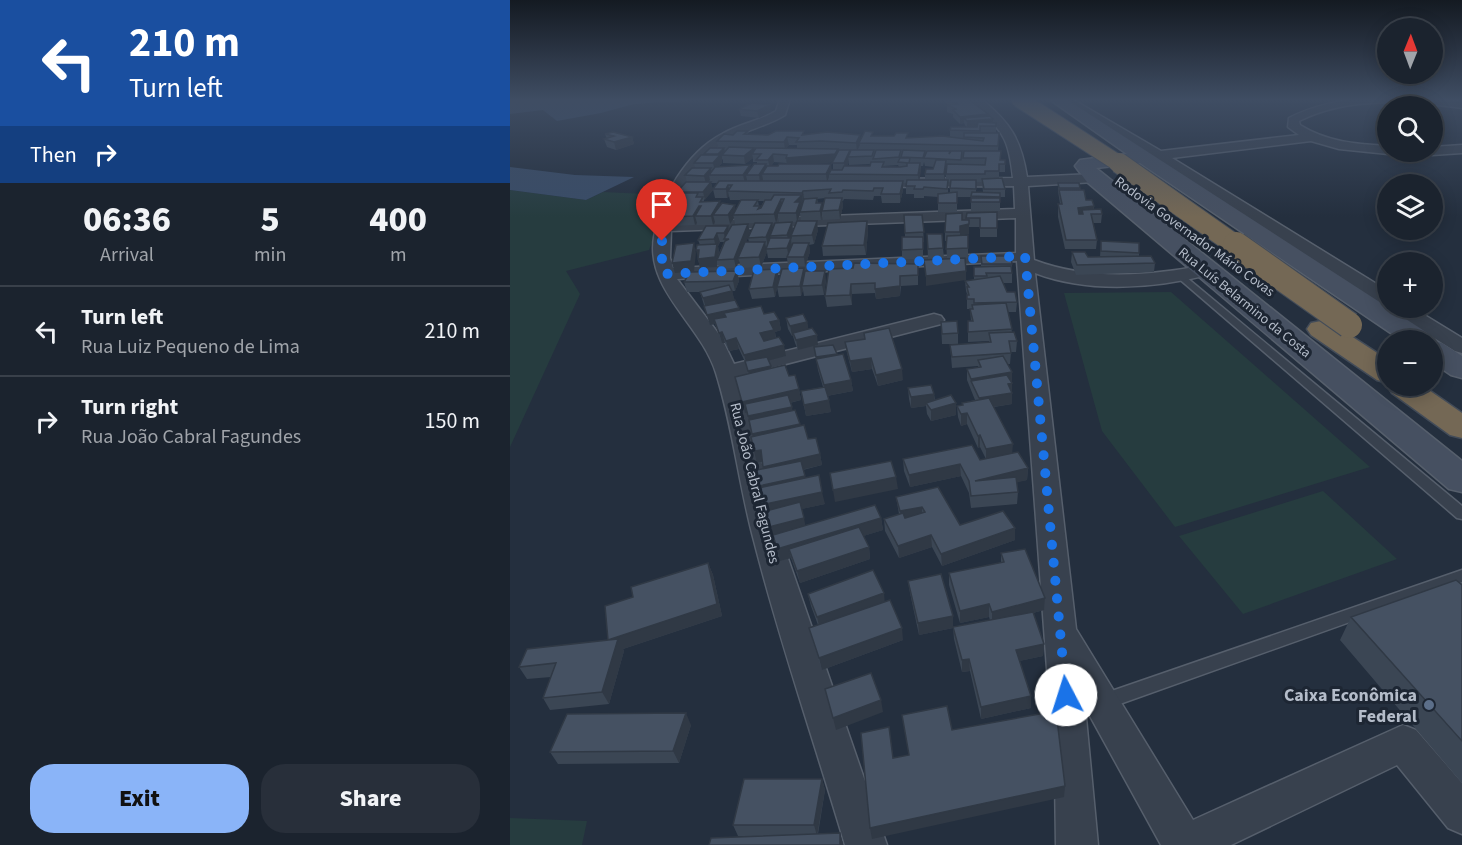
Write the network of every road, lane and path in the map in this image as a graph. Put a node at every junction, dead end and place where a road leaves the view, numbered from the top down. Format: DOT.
graph roads {
  1 [pos="723,138"];
  2 [pos="1008,138"];
  3 [pos="1060,138"];
  4 [pos="1080,138"];
  5 [pos="1122,138"];
  6 [pos="1125,138"];
  7 [pos="1239,138"];
  8 [pos="1297,138"];
  9 [pos="1319,138"];
  10 [pos="1377,149"];
  11 [pos="1462,149"];
  12 [pos="1443,150"];
  13 [pos="1145,152"];
  14 [pos="1094,178"];
  15 [pos="1019,182"];
  16 [pos="854,183"];
  17 [pos="1024,213"];
  18 [pos="664,227"];
  19 [pos="1026,260"];
  20 [pos="1193,272"];
  21 [pos="665,274"];
  22 [pos="1377,293"];
  23 [pos="1416,318"];
  24 [pos="934,320"];
  25 [pos="1335,327"];
  26 [pos="1404,330"];
  27 [pos="1377,346"];
  28 [pos="1462,347"];
  29 [pos="1443,356"];
  30 [pos="1377,364"];
  31 [pos="1462,369"];
  32 [pos="727,372"];
  33 [pos="1419,396"];
  34 [pos="1442,396"];
  35 [pos="1460,421"];
  36 [pos="1462,480"];
  37 [pos="1462,514"];
  38 [pos="1462,576"];
  39 [pos="1060,632"];
  40 [pos="1101,702"];
  41 [pos="1462,814"];
  42 [pos="866,845"];
  43 [pos="1077,845"];
  44 [pos="1185,845"];
  1 -- 18 [label="street, Rua João Cabral Fagundes"];
  2 -- 15 [label="street"];
  3 -- 25 [label="highway, Rodovia Governador Mário Covas"];
  4 -- 25 [label="highway, Rodovia Governador Mário Covas, bridge"];
  5 -- 13 [label="main road"];
  6 -- 13 [label="street"];
  7 -- 13 [label="street"];
  8 -- 13 [label="street"];
  9 -- 10 [label="street"];
  11 -- 12 [label="street"];
  13 -- 14 [label="main road"];
  13 -- 22 [label="street"];
  13 -- 26 [label="main road"];
  14 -- 15 [label="street"];
  14 -- 20 [label="main road, Rua Luís Belarmino da Costa"];
  15 -- 16 [label="street"];
  15 -- 17 [label="street"];
  17 -- 18 [label="street"];
  17 -- 19 [label="street"];
  18 -- 21 [label="street, Rua João Cabral Fagundes"];
  19 -- 20 [label="street"];
  19 -- 21 [label="street"];
  19 -- 39 [label="street"];
  20 -- 36 [label="main road, Rua Luís Belarmino da Costa"];
  20 -- 37 [label="lane"];
  21 -- 32 [label="street, Rua João Cabral Fagundes"];
  23 -- 28 [label="street"];
  24 -- 32 [label="street"];
  25 -- 27 [label="highway, Rodovia Governador Mário Covas"];
  25 -- 30 [label="highway, Rodovia Governador Mário Covas"];
  29 -- 31 [label="main road"];
  32 -- 42 [label="street, Rua João Cabral Fagundes"];
  33 -- 35 [label="highway"];
  34 -- 35 [label="highway"];
  38 -- 40 [label="lane"];
  39 -- 40 [label="street"];
  39 -- 43 [label="street"];
  40 -- 44 [label="street"];
  41 -- 44 [label="street"];
}
